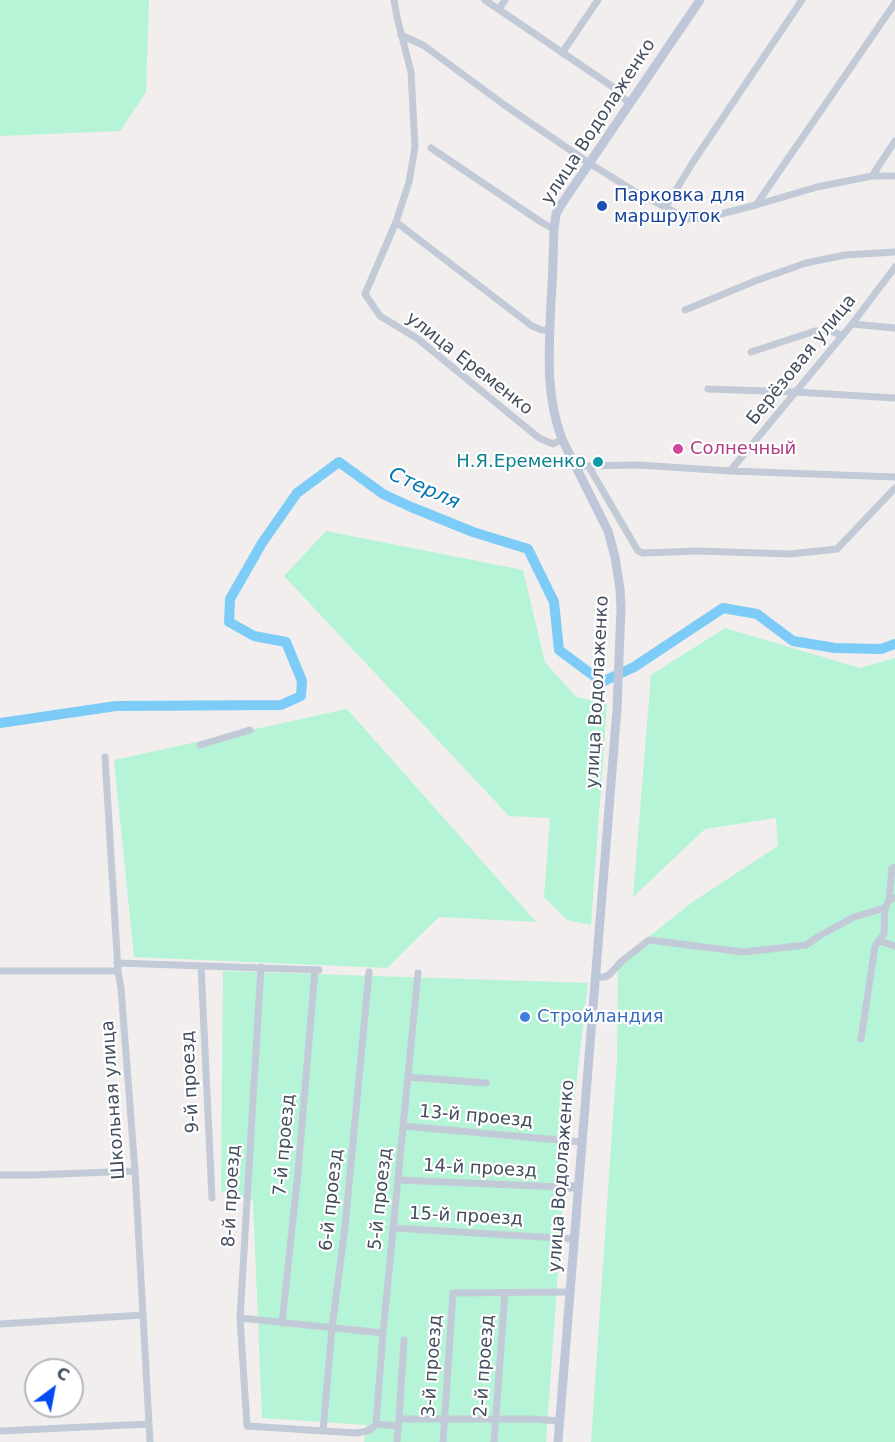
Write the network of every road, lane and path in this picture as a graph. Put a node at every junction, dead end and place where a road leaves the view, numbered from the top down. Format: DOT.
graph roads {
  1 [pos="394,0"];
  2 [pos="485,0"];
  3 [pos="505,0"];
  4 [pos="598,0"];
  5 [pos="700,0"];
  6 [pos="802,0"];
  7 [pos="895,3"];
  8 [pos="499,9"];
  9 [pos="401,34"];
  10 [pos="562,52"];
  11 [pos="629,104"];
  12 [pos="895,141"];
  13 [pos="431,148"];
  14 [pos="589,164"];
  15 [pos="872,176"];
  16 [pos="895,176"];
  17 [pos="756,205"];
  18 [pos="665,208"];
  19 [pos="396,222"];
  20 [pos="554,229"];
  21 [pos="895,252"];
  22 [pos="895,267"];
  23 [pos="685,310"];
  24 [pos="852,324"];
  25 [pos="895,328"];
  26 [pos="550,330"];
  27 [pos="842,336"];
  28 [pos="751,352"];
  29 [pos="708,389"];
  30 [pos="795,392"];
  31 [pos="895,398"];
  32 [pos="562,439"];
  33 [pos="575,466"];
  34 [pos="589,467"];
  35 [pos="730,471"];
  36 [pos="895,477"];
  37 [pos="895,488"];
  38 [pos="250,730"];
  39 [pos="200,745"];
  40 [pos="105,757"];
  41 [pos="895,867"];
  42 [pos="892,899"];
  43 [pos="885,908"];
  44 [pos="879,941"];
  45 [pos="895,946"];
  46 [pos="201,966"];
  47 [pos="118,967"];
  48 [pos="261,967"];
  49 [pos="0,971"];
  50 [pos="369,972"];
  51 [pos="418,973"];
  52 [pos="595,977"];
  53 [pos="861,1039"];
  54 [pos="408,1077"];
  55 [pos="486,1083"];
  56 [pos="403,1126"];
  57 [pos="582,1142"];
  58 [pos="135,1171"];
  59 [pos="0,1175"];
  60 [pos="398,1180"];
  61 [pos="561,1187"];
  62 [pos="578,1187"];
  63 [pos="212,1197"];
  64 [pos="393,1228"];
  65 [pos="574,1239"];
  66 [pos="570,1292"];
  67 [pos="506,1293"];
  68 [pos="143,1315"];
  69 [pos="240,1318"];
  70 [pos="282,1323"];
  71 [pos="0,1324"];
  72 [pos="332,1328"];
  73 [pos="383,1333"];
  74 [pos="404,1340"];
  75 [pos="445,1419"];
  76 [pos="496,1419"];
  77 [pos="559,1421"];
  78 [pos="399,1422"];
  79 [pos="149,1424"];
  80 [pos="375,1426"];
  81 [pos="0,1431"];
  82 [pos="323,1431"];
  83 [pos="150,1442"];
  84 [pos="397,1442"];
  85 [pos="443,1442"];
  86 [pos="494,1442"];
  87 [pos="558,1442"];
  1 -- 9 [label="street"];
  2 -- 8 [label="street"];
  3 -- 8 [label="street"];
  4 -- 10 [label="street"];
  5 -- 11 [label="main road, улица Водолаженко"];
  6 -- 18 [label="street"];
  7 -- 17 [label="street"];
  8 -- 10 [label="street"];
  9 -- 14 [label="street"];
  9 -- 19 [label="street"];
  10 -- 11 [label="street"];
  11 -- 14 [label="main road, улица Водолаженко"];
  12 -- 15 [label="street"];
  13 -- 20 [label="street"];
  14 -- 18 [label="street"];
  14 -- 20 [label="main road, улица Водолаженко"];
  15 -- 16 [label="street"];
  15 -- 17 [label="street"];
  17 -- 18 [label="street"];
  19 -- 26 [label="street"];
  19 -- 32 [label="street, улица Еременко"];
  20 -- 26 [label="main road, улица Водолаженко"];
  21 -- 23 [label="street"];
  22 -- 24 [label="street, Берёзовая улица"];
  24 -- 25 [label="street"];
  24 -- 27 [label="street, Берёзовая улица"];
  26 -- 32 [label="main road, улица Водолаженко"];
  27 -- 28 [label="street"];
  27 -- 30 [label="street, Берёзовая улица"];
  29 -- 30 [label="street"];
  30 -- 31 [label="street"];
  30 -- 35 [label="street, Берёзовая улица"];
  32 -- 33 [label="main road, улица Водолаженко"];
  33 -- 34 [label="street"];
  33 -- 52 [label="main road, улица Водолаженко"];
  34 -- 35 [label="street"];
  34 -- 37 [label="street"];
  35 -- 36 [label="street"];
  38 -- 39 [label="street"];
  40 -- 47 [label="street, Школьная улица"];
  41 -- 42 [label="street"];
  42 -- 43 [label="street"];
  43 -- 44 [label="street"];
  43 -- 52 [label="street"];
  44 -- 45 [label="street"];
  44 -- 53 [label="street"];
  46 -- 47 [label="street"];
  46 -- 48 [label="street"];
  46 -- 63 [label="street, 9-й проезд"];
  47 -- 49 [label="street"];
  47 -- 58 [label="street, Школьная улица"];
  48 -- 69 [label="street, 8-й проезд"];
  48 -- 70 [label="street, 7-й проезд"];
  50 -- 72 [label="street, 6-й проезд"];
  51 -- 54 [label="street, 5-й проезд"];
  52 -- 57 [label="main road, улица Водолаженко"];
  54 -- 55 [label="street"];
  54 -- 56 [label="street, 5-й проезд"];
  56 -- 57 [label="street, 13-й проезд"];
  56 -- 60 [label="street, 5-й проезд"];
  57 -- 62 [label="main road, улица Водолаженко"];
  58 -- 59 [label="street"];
  58 -- 68 [label="street, Школьная улица"];
  60 -- 61 [label="street, 14-й проезд"];
  60 -- 64 [label="street, 5-й проезд"];
  61 -- 62 [label="main road"];
  62 -- 65 [label="main road, улица Водолаженко"];
  64 -- 65 [label="street, 15-й проезд"];
  64 -- 73 [label="street, 5-й проезд"];
  65 -- 66 [label="main road, улица Водолаженко"];
  66 -- 67 [label="street"];
  66 -- 77 [label="main road, улица Водолаженко"];
  67 -- 75 [label="street, 3-й проезд"];
  67 -- 76 [label="street, 2-й проезд"];
  68 -- 71 [label="street"];
  68 -- 79 [label="street, Школьная улица"];
  69 -- 70 [label="street"];
  69 -- 82 [label="street, 8-й проезд"];
  70 -- 72 [label="street"];
  72 -- 73 [label="street"];
  72 -- 82 [label="street, 6-й проезд"];
  73 -- 80 [label="street, 5-й проезд"];
  74 -- 78 [label="street"];
  75 -- 76 [label="street"];
  75 -- 78 [label="street"];
  75 -- 85 [label="street, 3-й проезд"];
  76 -- 77 [label="street"];
  76 -- 86 [label="street, 2-й проезд"];
  77 -- 87 [label="main road, улица Водолаженко"];
  78 -- 80 [label="street"];
  78 -- 84 [label="street"];
  79 -- 81 [label="street"];
  79 -- 83 [label="street, Школьная улица"];
  80 -- 82 [label="street"];
}
